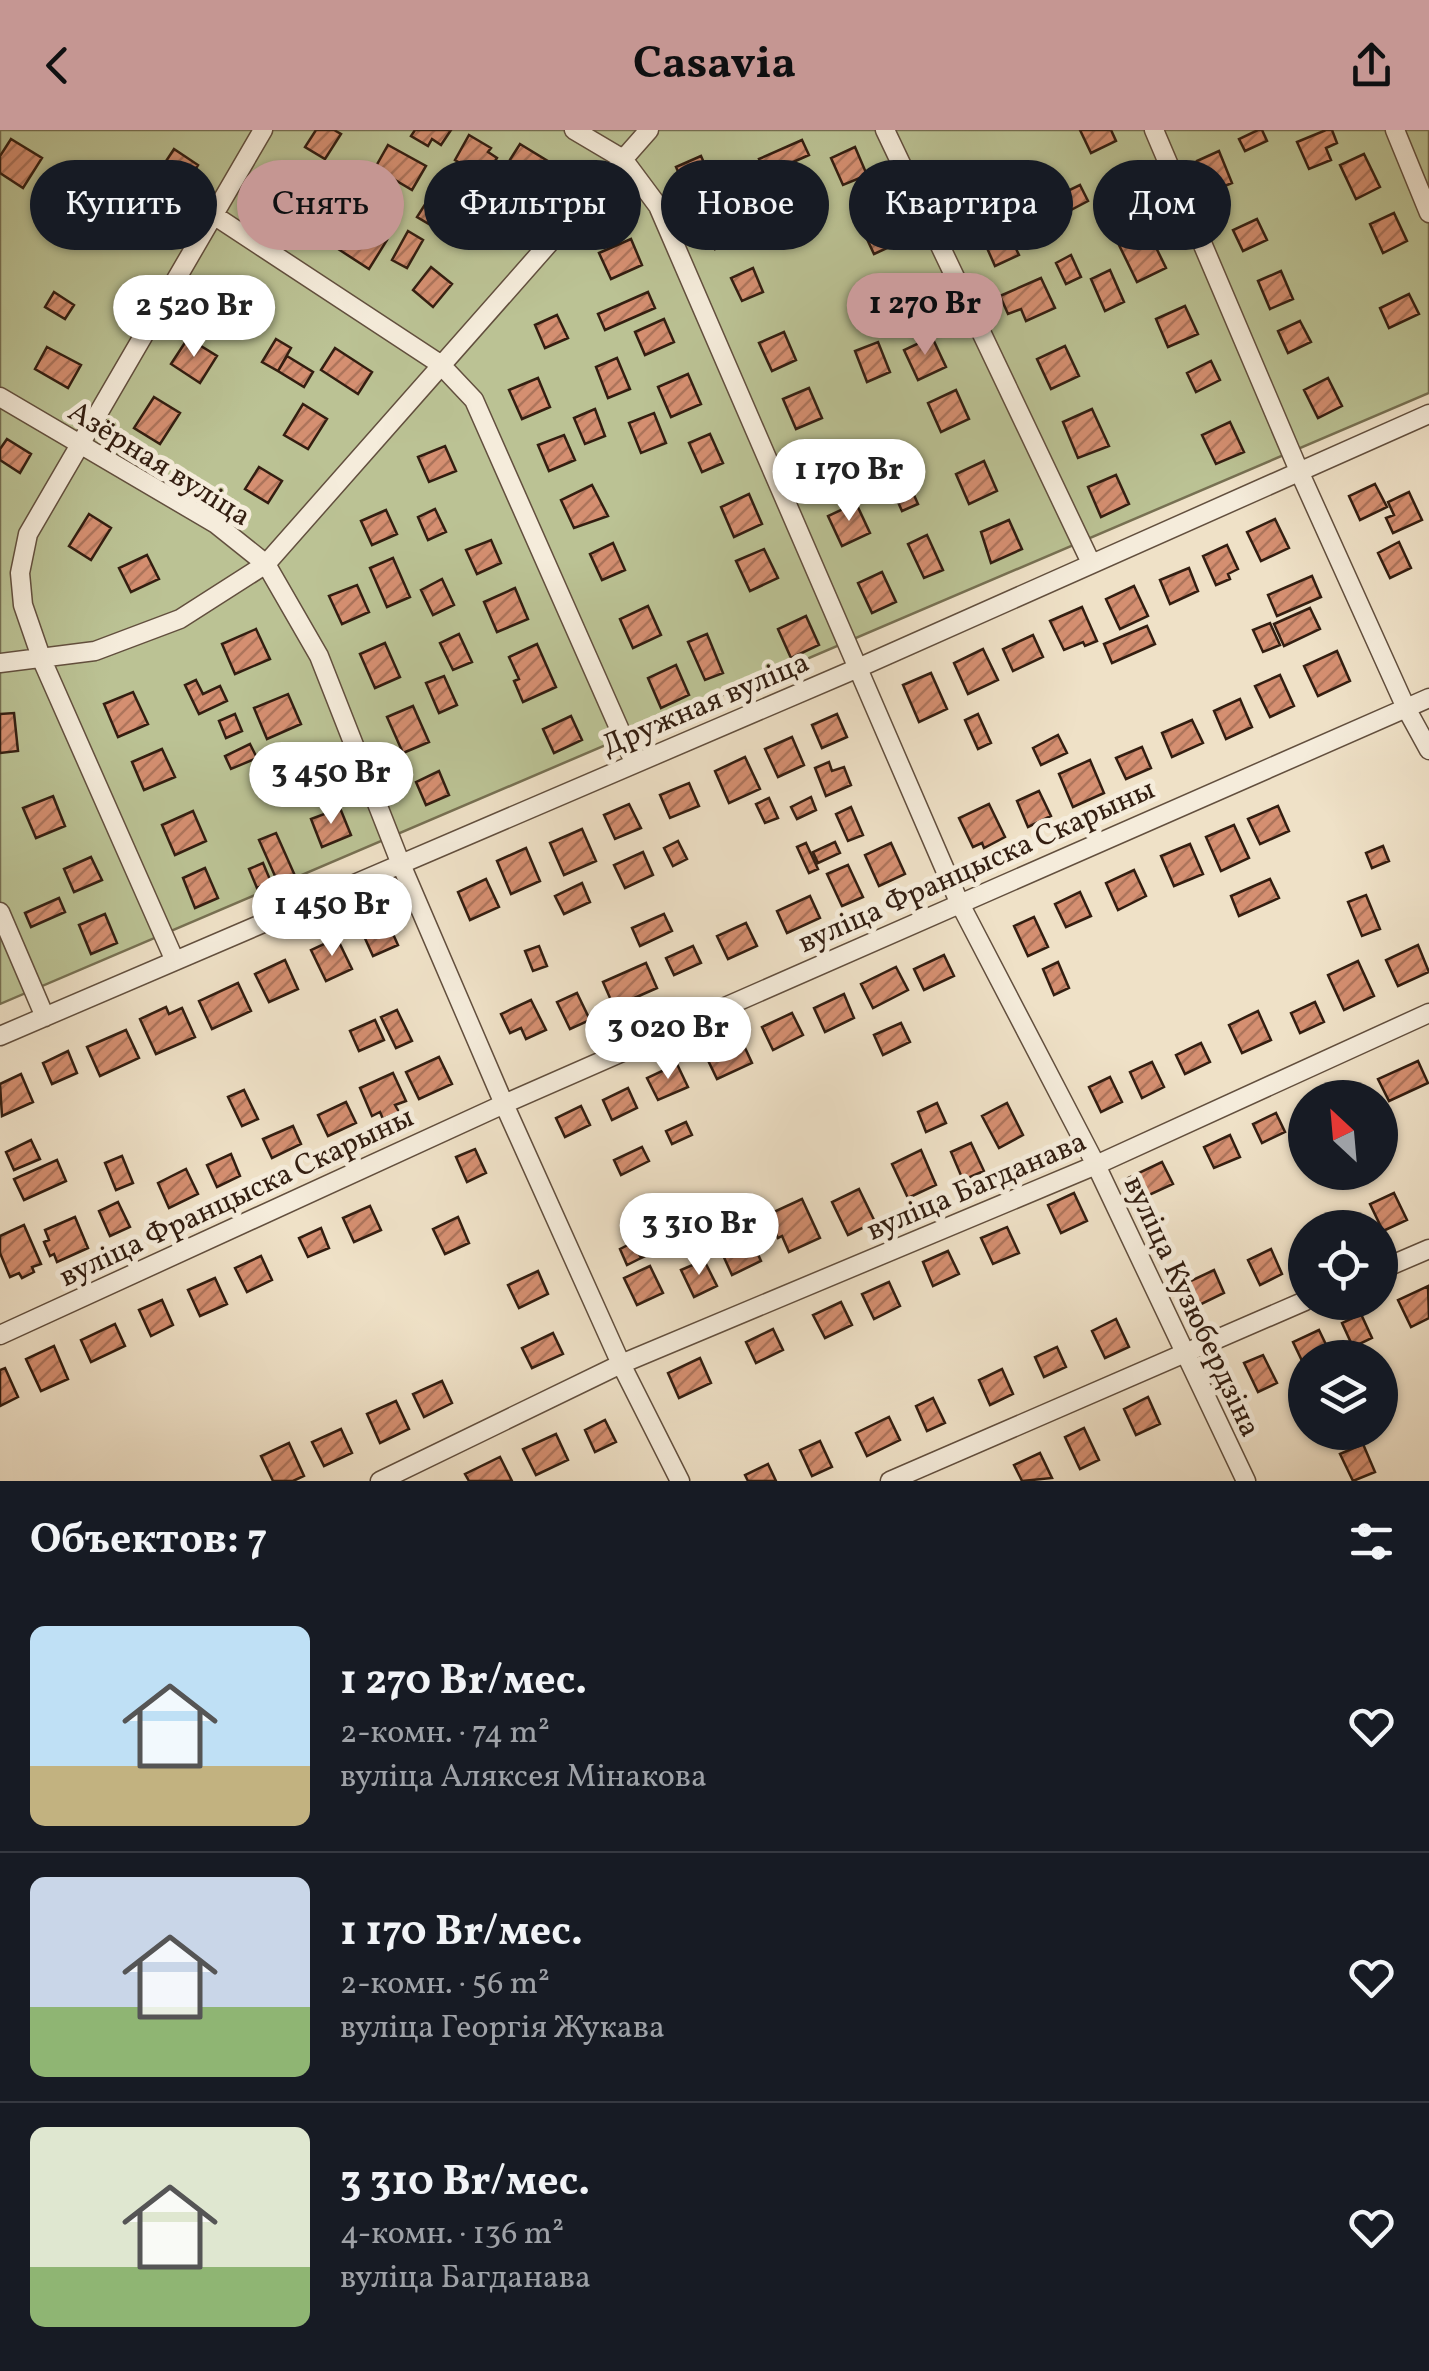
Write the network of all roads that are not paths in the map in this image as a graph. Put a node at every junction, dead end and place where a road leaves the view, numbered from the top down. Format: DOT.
graph roads {
  1 [pos="263,130"];
  2 [pos="574,130"];
  3 [pos="648,130"];
  4 [pos="885,130"];
  5 [pos="1154,130"];
  6 [pos="1394,130"];
  7 [pos="623,159"];
  8 [pos="217,206"];
  9 [pos="1429,213"];
  10 [pos="217,217"];
  11 [pos="191,250"];
  12 [pos="440,364"];
  13 [pos="0,397"];
  14 [pos="1429,414"];
  15 [pos="78,444"];
  16 [pos="1299,470"];
  17 [pos="1091,563"];
  18 [pos="266,564"];
  19 [pos="42,660"];
  20 [pos="0,664"];
  21 [pos="858,668"];
  22 [pos="1429,698"];
  23 [pos="1406,708"];
  24 [pos="1429,750"];
  25 [pos="634,762"];
  26 [pos="400,862"];
  27 [pos="959,902"];
  28 [pos="0,912"];
  29 [pos="174,960"];
  30 [pos="1429,1013"];
  31 [pos="45,1017"];
  32 [pos="0,1036"];
  33 [pos="504,1104"];
  34 [pos="1096,1165"];
  35 [pos="1429,1249"];
  36 [pos="1398,1262"];
  37 [pos="1288,1308"];
  38 [pos="0,1334"];
  39 [pos="1186,1350"];
  40 [pos="621,1364"];
  41 [pos="380,1481"];
  42 [pos="680,1481"];
  43 [pos="890,1481"];
  44 [pos="1246,1481"];
  1 -- 8 [label="street"];
  2 -- 7 [label="street"];
  3 -- 7 [label="street"];
  4 -- 17 [label="street"];
  5 -- 16 [label="street"];
  6 -- 9 [label="street"];
  7 -- 12 [label="street"];
  7 -- 21 [label="street, вуліца Кузюбердзіна"];
  10 -- 12 [label="street"];
  11 -- 15 [label="street"];
  12 -- 18 [label="street"];
  12 -- 25 [label="street"];
  13 -- 15 [label="street, Азёрная вуліца"];
  14 -- 16 [label="street, Дружная вуліца"];
  15 -- 18 [label="street, Азёрная вуліца"];
  15 -- 19 [label="street"];
  16 -- 17 [label="street, Дружная вуліца"];
  16 -- 23 [label="street"];
  17 -- 21 [label="street, Дружная вуліца"];
  18 -- 19 [label="street"];
  18 -- 26 [label="street, Азёрная вуліца"];
  19 -- 20 [label="street"];
  19 -- 29 [label="street"];
  21 -- 25 [label="street, Дружная вуліца"];
  21 -- 27 [label="street, вуліца Кузюбердзіна"];
  22 -- 23 [label="street, вуліца Францыска Скарыны"];
  23 -- 24 [label="street"];
  23 -- 27 [label="street, вуліца Францыска Скарыны"];
  25 -- 26 [label="street, Дружная вуліца"];
  26 -- 29 [label="street, Дружная вуліца"];
  26 -- 33 [label="street, Азёрная вуліца"];
  27 -- 33 [label="street, вуліца Францыска Скарыны"];
  27 -- 34 [label="street, вуліца Кузюбердзіна"];
  28 -- 31 [label="street"];
  29 -- 31 [label="street, Дружная вуліца"];
  30 -- 34 [label="street, вуліца Багданава"];
  31 -- 32 [label="street, Дружная вуліца"];
  33 -- 38 [label="street, вуліца Францыска Скарыны"];
  33 -- 40 [label="street, Азёрная вуліца"];
  34 -- 39 [label="street, вуліца Кузюбердзіна"];
  34 -- 40 [label="street, вуліца Багданава"];
  35 -- 36 [label="street"];
  37 -- 39 [label="street"];
  39 -- 43 [label="street"];
  39 -- 44 [label="street, вуліца Кузюбердзіна"];
  40 -- 41 [label="street, вуліца Багданава"];
  40 -- 42 [label="street, Азёрная вуліца"];
}
